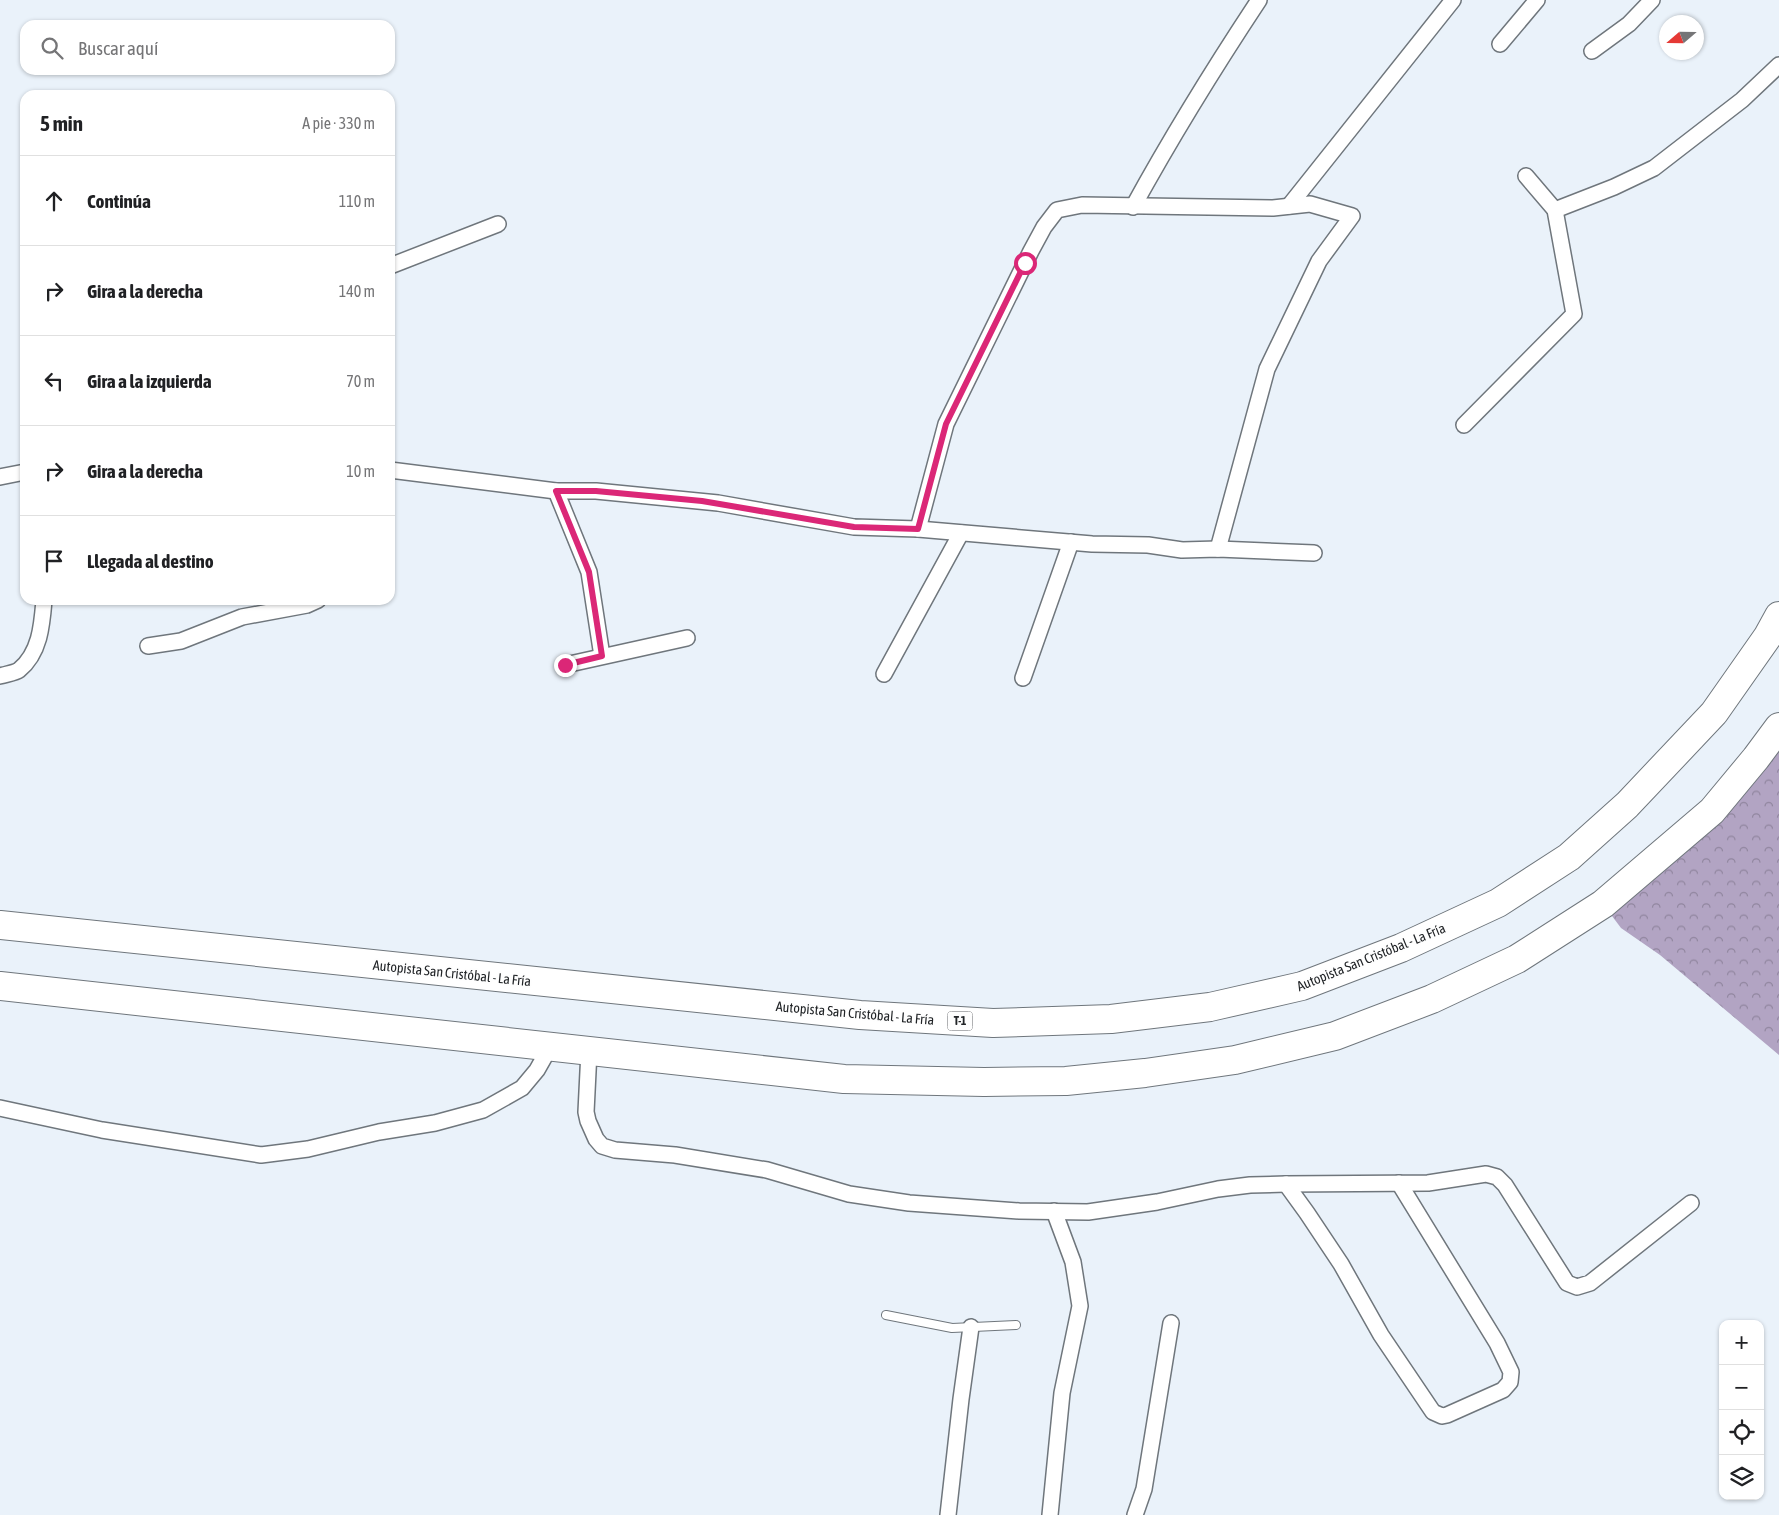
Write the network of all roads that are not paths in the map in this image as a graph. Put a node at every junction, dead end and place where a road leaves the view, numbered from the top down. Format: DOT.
graph roads {
  1 [pos="1258,0"];
  2 [pos="1453,0"];
  3 [pos="1537,0"];
  4 [pos="1652,0"];
  5 [pos="1500,44"];
  6 [pos="1592,51"];
  7 [pos="1779,65"];
  8 [pos="1526,176"];
  9 [pos="1289,206"];
  10 [pos="1133,207"];
  11 [pos="1555,210"];
  12 [pos="498,224"];
  13 [pos="395,264"];
  14 [pos="1464,425"];
  15 [pos="395,471"];
  16 [pos="20,473"];
  17 [pos="0,477"];
  18 [pos="556,491"];
  19 [pos="918,529"];
  20 [pos="961,533"];
  21 [pos="1071,542"];
  22 [pos="1218,549"];
  23 [pos="1314,553"];
  24 [pos="44,605"];
  25 [pos="308,605"];
  26 [pos="1779,616"];
  27 [pos="687,638"];
  28 [pos="148,646"];
  29 [pos="602,656"];
  30 [pos="565,665"];
  31 [pos="884,674"];
  32 [pos="0,676"];
  33 [pos="1023,678"];
  34 [pos="1779,727"];
  35 [pos="0,925"];
  36 [pos="0,986"];
  37 [pos="550,1047"];
  38 [pos="589,1052"];
  39 [pos="0,1108"];
  40 [pos="1399,1183"];
  41 [pos="1286,1184"];
  42 [pos="1692,1203"];
  43 [pos="1054,1212"];
  44 [pos="886,1315"];
  45 [pos="1172,1323"];
  46 [pos="1016,1325"];
  47 [pos="971,1328"];
  48 [pos="948,1515"];
  49 [pos="1050,1515"];
  50 [pos="1135,1515"];
  1 -- 10 [label="street"];
  2 -- 9 [label="street"];
  3 -- 5 [label="street"];
  4 -- 6 [label="street"];
  7 -- 11 [label="street"];
  8 -- 11 [label="street"];
  9 -- 10 [label="street"];
  9 -- 22 [label="street"];
  10 -- 19 [label="street"];
  11 -- 14 [label="street"];
  12 -- 13 [label="street"];
  15 -- 18 [label="street"];
  16 -- 17 [label="street"];
  18 -- 19 [label="street"];
  18 -- 29 [label="street"];
  19 -- 20 [label="street"];
  20 -- 21 [label="street"];
  20 -- 31 [label="street"];
  21 -- 22 [label="street"];
  21 -- 33 [label="street"];
  22 -- 23 [label="street"];
  24 -- 32 [label="street"];
  25 -- 28 [label="street"];
  26 -- 35 [label="highway, Autopista San Cristóbal - La Fría / T-1"];
  27 -- 29 [label="street"];
  29 -- 30 [label="street"];
  34 -- 38 [label="highway"];
  36 -- 37 [label="highway"];
  37 -- 38 [label="highway"];
  37 -- 39 [label="street"];
  38 -- 43 [label="street"];
  40 -- 41 [label="street"];
  40 -- 41 [label="street"];
  40 -- 42 [label="street"];
  41 -- 43 [label="street"];
  43 -- 49 [label="street"];
  44 -- 47 [label="lane"];
  45 -- 50 [label="street"];
  46 -- 47 [label="lane"];
  47 -- 48 [label="street"];
}
